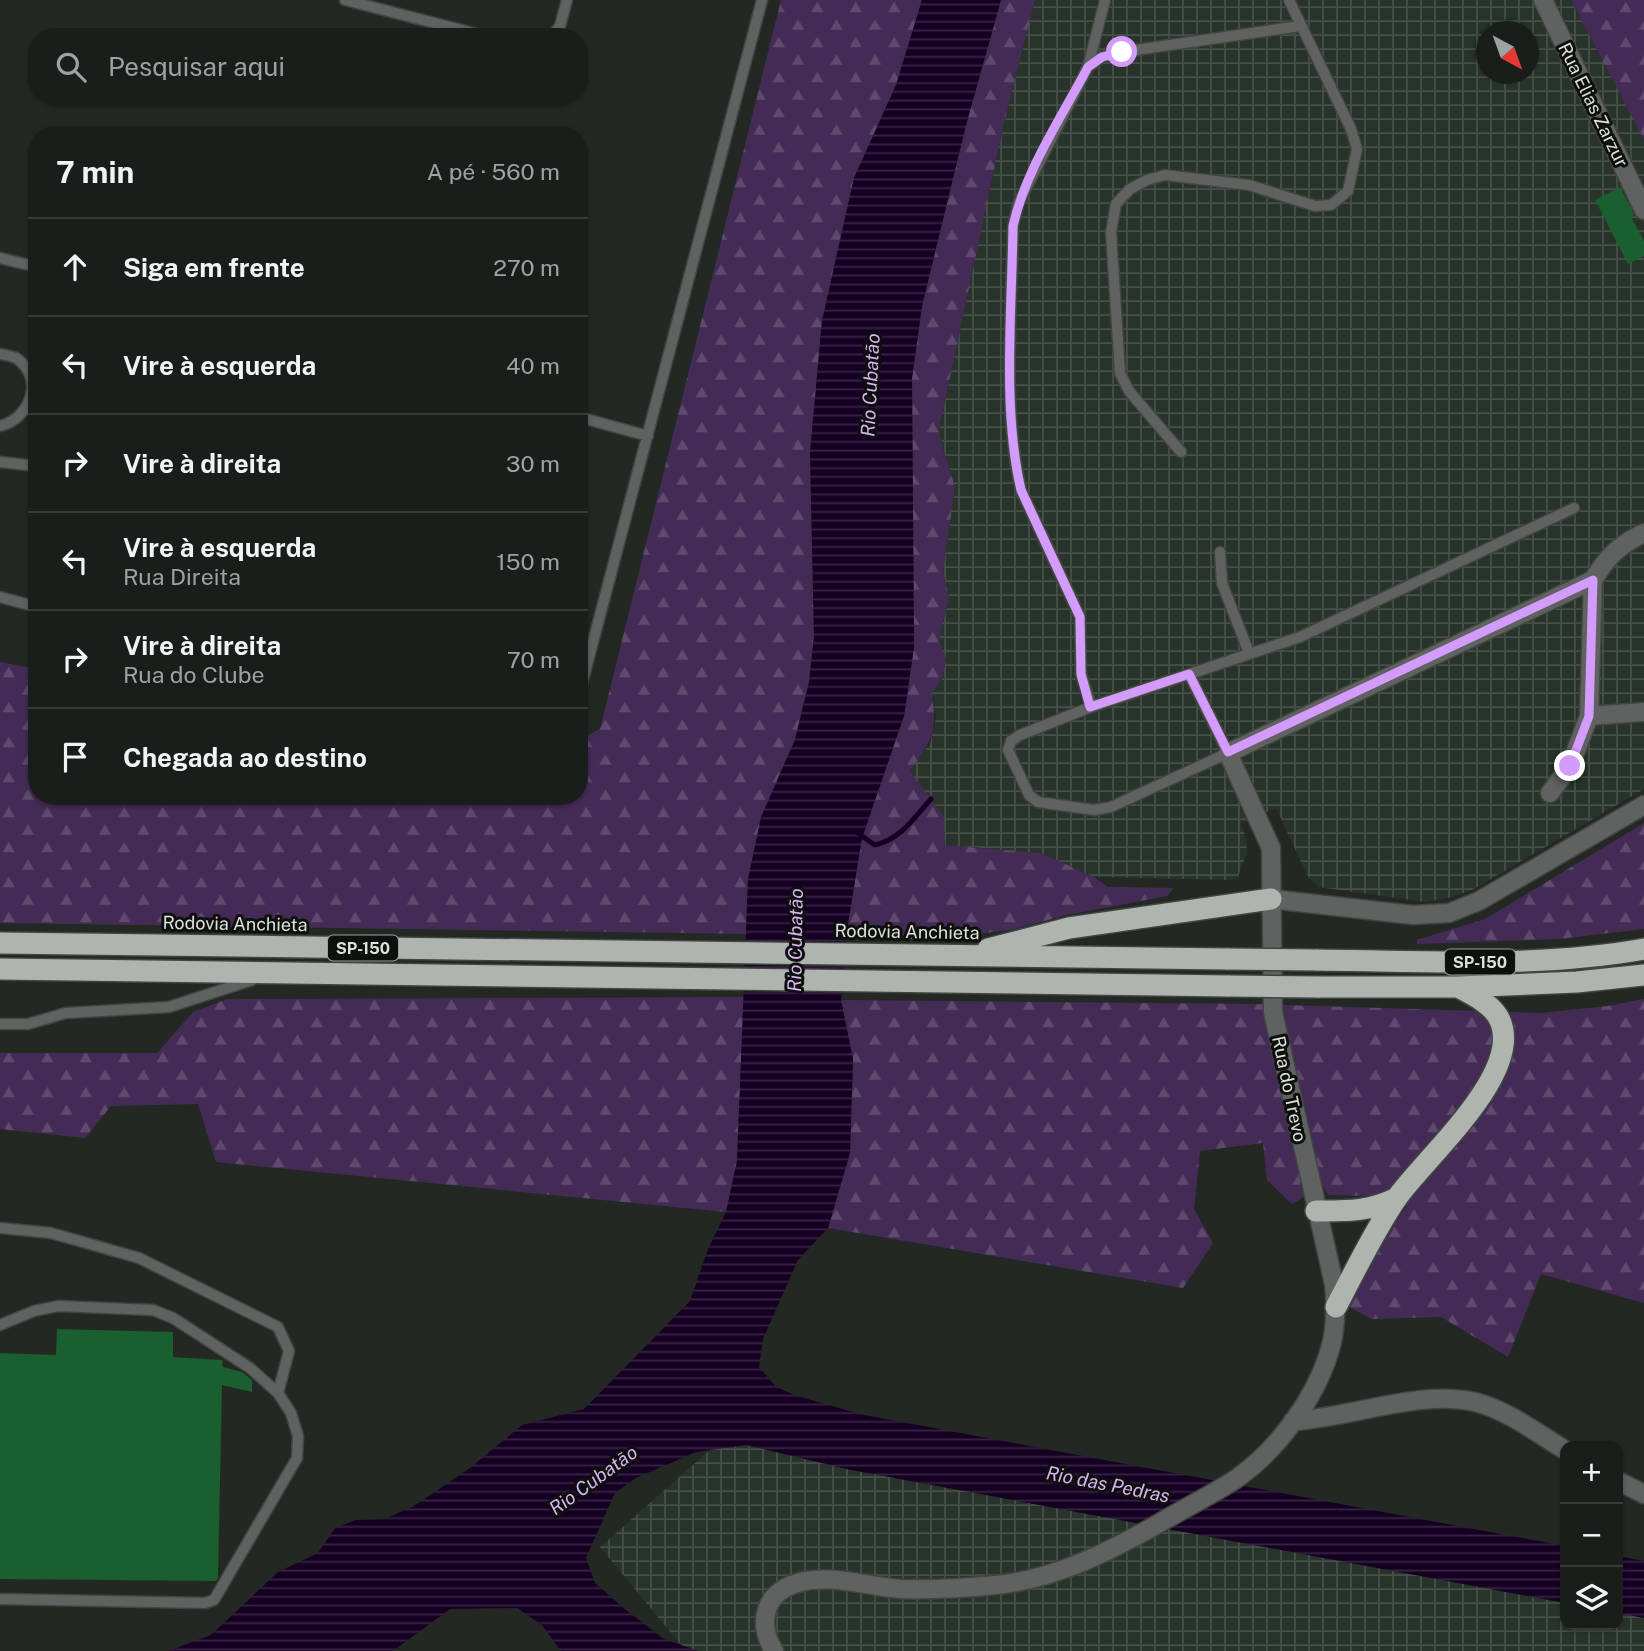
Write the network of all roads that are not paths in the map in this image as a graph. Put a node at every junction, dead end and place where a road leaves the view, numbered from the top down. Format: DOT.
graph roads {
  1 [pos="345,0"];
  2 [pos="567,0"];
  3 [pos="762,0"];
  4 [pos="1105,0"];
  5 [pos="1289,0"];
  6 [pos="1543,0"];
  7 [pos="1300,26"];
  8 [pos="454,28"];
  9 [pos="558,28"];
  10 [pos="1088,67"];
  11 [pos="1644,210"];
  12 [pos="0,258"];
  13 [pos="28,265"];
  14 [pos="0,354"];
  15 [pos="28,373"];
  16 [pos="28,405"];
  17 [pos="588,419"];
  18 [pos="0,426"];
  19 [pos="648,436"];
  20 [pos="1181,452"];
  21 [pos="0,462"];
  22 [pos="28,465"];
  23 [pos="1574,508"];
  24 [pos="1644,533"];
  25 [pos="1220,552"];
  26 [pos="1593,580"];
  27 [pos="0,597"];
  28 [pos="28,605"];
  29 [pos="1249,653"];
  30 [pos="588,661"];
  31 [pos="1189,674"];
  32 [pos="1090,707"];
  33 [pos="1644,712"];
  34 [pos="1589,716"];
  35 [pos="1228,752"];
  36 [pos="1550,793"];
  37 [pos="1644,804"];
  38 [pos="1271,899"];
  39 [pos="0,943"];
  40 [pos="1644,949"];
  41 [pos="961,956"];
  42 [pos="0,969"];
  43 [pos="107,970"];
  44 [pos="269,974"];
  45 [pos="1644,975"];
  46 [pos="0,979"];
  47 [pos="1458,986"];
  48 [pos="0,1024"];
  49 [pos="1397,1198"];
  50 [pos="1316,1211"];
  51 [pos="0,1228"];
  52 [pos="1336,1307"];
  53 [pos="0,1325"];
  54 [pos="278,1393"];
  55 [pos="1293,1421"];
  56 [pos="1560,1447"];
  57 [pos="1623,1484"];
  58 [pos="1644,1494"];
  59 [pos="0,1599"];
  60 [pos="774,1651"];
  1 -- 8 [label="lane"];
  2 -- 9 [label="lane"];
  3 -- 19 [label="lane"];
  4 -- 10 [label="lane"];
  5 -- 7 [label="lane"];
  6 -- 11 [label="street, Rua Elias Zarzur"];
  7 -- 10 [label="lane"];
  7 -- 20 [label="lane"];
  10 -- 32 [label="lane"];
  12 -- 13 [label="lane"];
  14 -- 15 [label="lane"];
  16 -- 18 [label="lane"];
  17 -- 19 [label="lane"];
  19 -- 30 [label="lane"];
  21 -- 22 [label="lane"];
  23 -- 29 [label="lane"];
  24 -- 26 [label="street"];
  25 -- 29 [label="lane"];
  26 -- 34 [label="street"];
  26 -- 35 [label="street"];
  27 -- 28 [label="lane"];
  29 -- 31 [label="lane"];
  31 -- 32 [label="lane"];
  31 -- 35 [label="lane"];
  32 -- 35 [label="lane"];
  33 -- 34 [label="street"];
  34 -- 36 [label="street"];
  35 -- 38 [label="street, Rua do Trevo"];
  37 -- 38 [label="street"];
  38 -- 41 [label="highway"];
  38 -- 50 [label="street, Rua do Trevo"];
  39 -- 41 [label="highway, Rodovia Anchieta / SP-150"];
  40 -- 41 [label="highway, Rodovia Anchieta / SP-150, bridge"];
  42 -- 43 [label="highway, SP-150"];
  43 -- 44 [label="highway, SP-150"];
  43 -- 46 [label="lane"];
  44 -- 47 [label="highway, SP-150, bridge"];
  44 -- 48 [label="lane"];
  45 -- 47 [label="highway, SP-150"];
  47 -- 49 [label="highway"];
  49 -- 50 [label="highway"];
  49 -- 52 [label="highway"];
  50 -- 52 [label="street, Rua do Trevo"];
  51 -- 54 [label="lane"];
  52 -- 55 [label="street, Rua do Trevo"];
  53 -- 54 [label="lane"];
  54 -- 59 [label="lane"];
  55 -- 56 [label="street"];
  55 -- 60 [label="street, Rua do Trevo"];
  57 -- 58 [label="street"];
}
